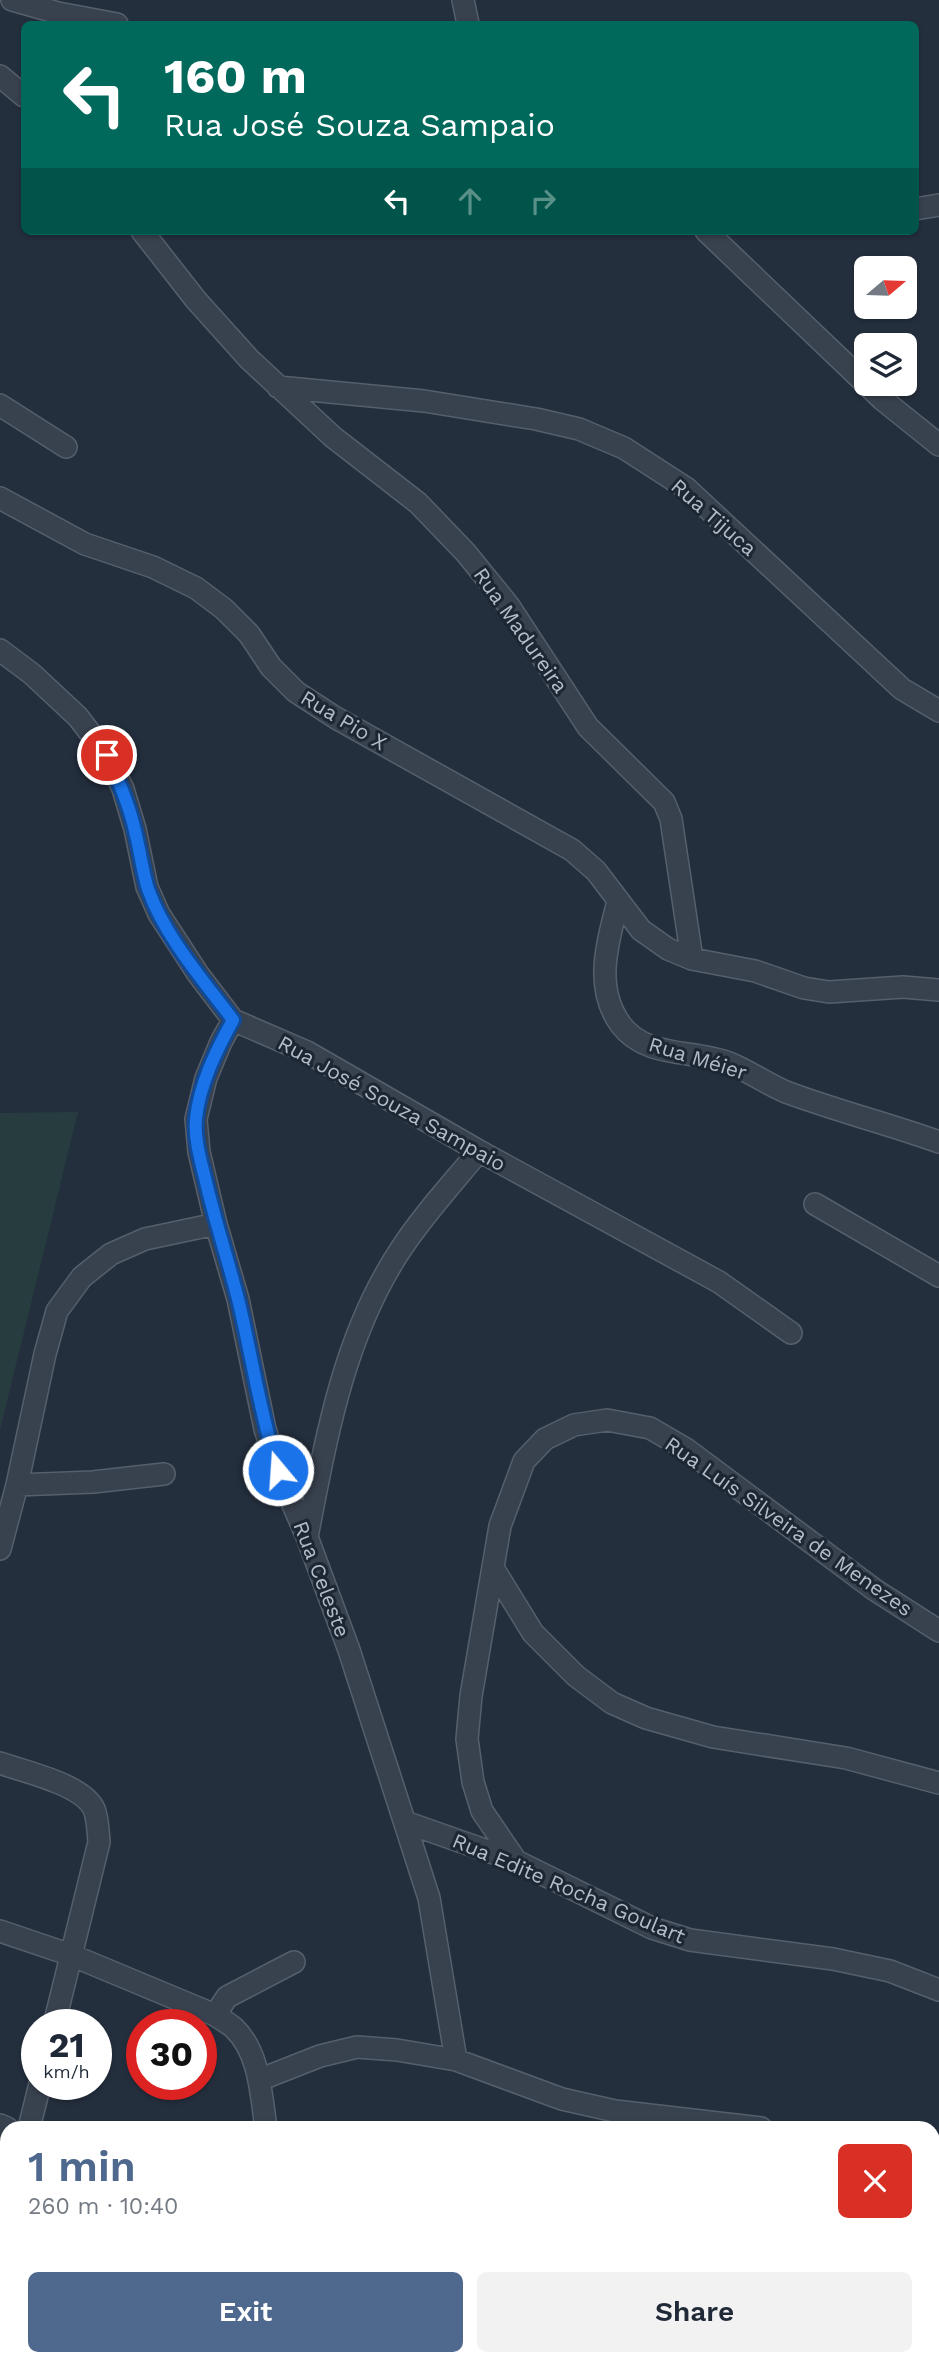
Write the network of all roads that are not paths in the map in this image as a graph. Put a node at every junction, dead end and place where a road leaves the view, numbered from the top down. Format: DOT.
graph roads {
  1 [pos="12,0"];
  2 [pos="463,0"];
  3 [pos="101,21"];
  4 [pos="467,21"];
  5 [pos="0,76"];
  6 [pos="21,94"];
  7 [pos="939,205"];
  8 [pos="919,208"];
  9 [pos="145,235"];
  10 [pos="710,235"];
  11 [pos="278,387"];
  12 [pos="0,405"];
  13 [pos="939,445"];
  14 [pos="66,447"];
  15 [pos="0,498"];
  16 [pos="0,650"];
  17 [pos="939,711"];
  18 [pos="618,901"];
  19 [pos="692,959"];
  20 [pos="939,990"];
  21 [pos="233,1020"];
  22 [pos="939,1142"];
  23 [pos="479,1151"];
  24 [pos="815,1205"];
  25 [pos="216,1224"];
  26 [pos="939,1276"];
  27 [pos="791,1333"];
  28 [pos="164,1474"];
  29 [pos="17,1485"];
  30 [pos="307,1537"];
  31 [pos="0,1549"];
  32 [pos="493,1568"];
  33 [pos="939,1631"];
  34 [pos="0,1763"];
  35 [pos="939,1783"];
  36 [pos="405,1822"];
  37 [pos="516,1861"];
  38 [pos="0,1931"];
  39 [pos="71,1955"];
  40 [pos="294,1962"];
  41 [pos="939,1990"];
  42 [pos="58,2009"];
  43 [pos="201,2009"];
  44 [pos="217,2012"];
  45 [pos="217,2016"];
  46 [pos="456,2060"];
  47 [pos="260,2080"];
  48 [pos="36,2100"];
  49 [pos="31,2121"];
  50 [pos="265,2121"];
  51 [pos="701,2121"];
  1 -- 3 [label="street"];
  2 -- 4 [label="street"];
  5 -- 6 [label="street"];
  7 -- 8 [label="street"];
  9 -- 11 [label="street, Rua Madureira"];
  10 -- 13 [label="street"];
  11 -- 17 [label="street, Rua Tijuca"];
  11 -- 19 [label="street, Rua Madureira"];
  12 -- 14 [label="street"];
  15 -- 18 [label="street, Rua Pio X"];
  16 -- 21 [label="street, Rua José Souza Sampaio"];
  18 -- 19 [label="street"];
  18 -- 22 [label="street, Rua Méier"];
  19 -- 20 [label="street"];
  21 -- 23 [label="street, Rua José Souza Sampaio"];
  21 -- 25 [label="street, Rua Celeste"];
  23 -- 27 [label="street, Rua José Souza Sampaio"];
  23 -- 30 [label="street"];
  24 -- 26 [label="street"];
  25 -- 29 [label="street"];
  25 -- 30 [label="street, Rua Celeste"];
  28 -- 29 [label="street"];
  29 -- 31 [label="street"];
  30 -- 36 [label="street, Rua Celeste"];
  32 -- 33 [label="street, Rua Luís Silveira de Menezes"];
  32 -- 35 [label="street"];
  32 -- 37 [label="street, Rua Luís Silveira de Menezes"];
  34 -- 39 [label="street"];
  36 -- 37 [label="street, Rua Edite Rocha Goulart"];
  36 -- 46 [label="street, Rua Celeste"];
  37 -- 41 [label="street, Rua Edite Rocha Goulart"];
  38 -- 39 [label="street"];
  39 -- 42 [label="street"];
  39 -- 43 [label="street"];
  40 -- 44 [label="street"];
  45 -- 47 [label="street"];
  46 -- 47 [label="street"];
  46 -- 51 [label="street"];
  47 -- 50 [label="street"];
  48 -- 49 [label="street"];
}
